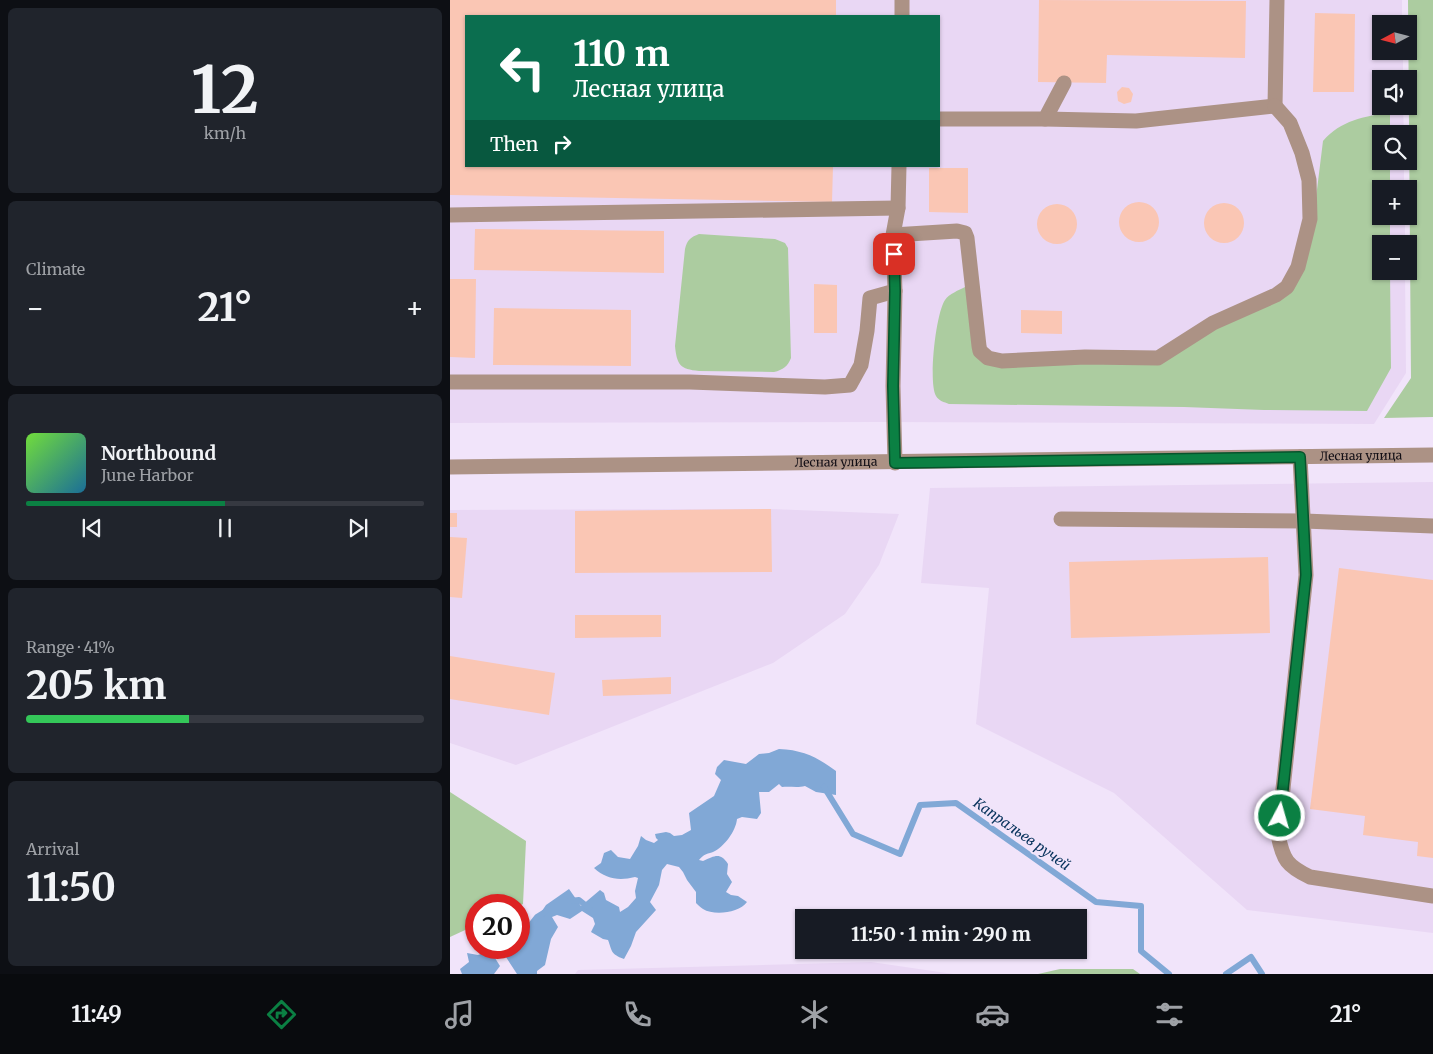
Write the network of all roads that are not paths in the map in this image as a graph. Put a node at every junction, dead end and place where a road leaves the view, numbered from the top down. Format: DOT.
graph roads {
  1 [pos="902,0"];
  2 [pos="1277,0"];
  3 [pos="902,15"];
  4 [pos="1064,83"];
  5 [pos="1274,106"];
  6 [pos="940,119"];
  7 [pos="1045,120"];
  8 [pos="899,167"];
  9 [pos="898,208"];
  10 [pos="450,215"];
  11 [pos="893,235"];
  12 [pos="895,291"];
  13 [pos="450,382"];
  14 [pos="1433,455"];
  15 [pos="1300,457"];
  16 [pos="895,463"];
  17 [pos="450,468"];
  18 [pos="1061,519"];
  19 [pos="1304,521"];
  20 [pos="1433,526"];
  21 [pos="1433,896"];
  1 -- 3 [label="street"];
  2 -- 5 [label="street"];
  4 -- 7 [label="street"];
  5 -- 7 [label="street"];
  5 -- 11 [label="street"];
  6 -- 7 [label="street"];
  8 -- 9 [label="street"];
  9 -- 10 [label="street"];
  9 -- 11 [label="street"];
  11 -- 12 [label="street"];
  12 -- 13 [label="street"];
  12 -- 16 [label="street"];
  14 -- 15 [label="street, Лесная улица"];
  15 -- 16 [label="street, Лесная улица"];
  15 -- 19 [label="street"];
  16 -- 17 [label="street, Лесная улица"];
  18 -- 19 [label="street"];
  19 -- 20 [label="street"];
  19 -- 21 [label="street"];
}
